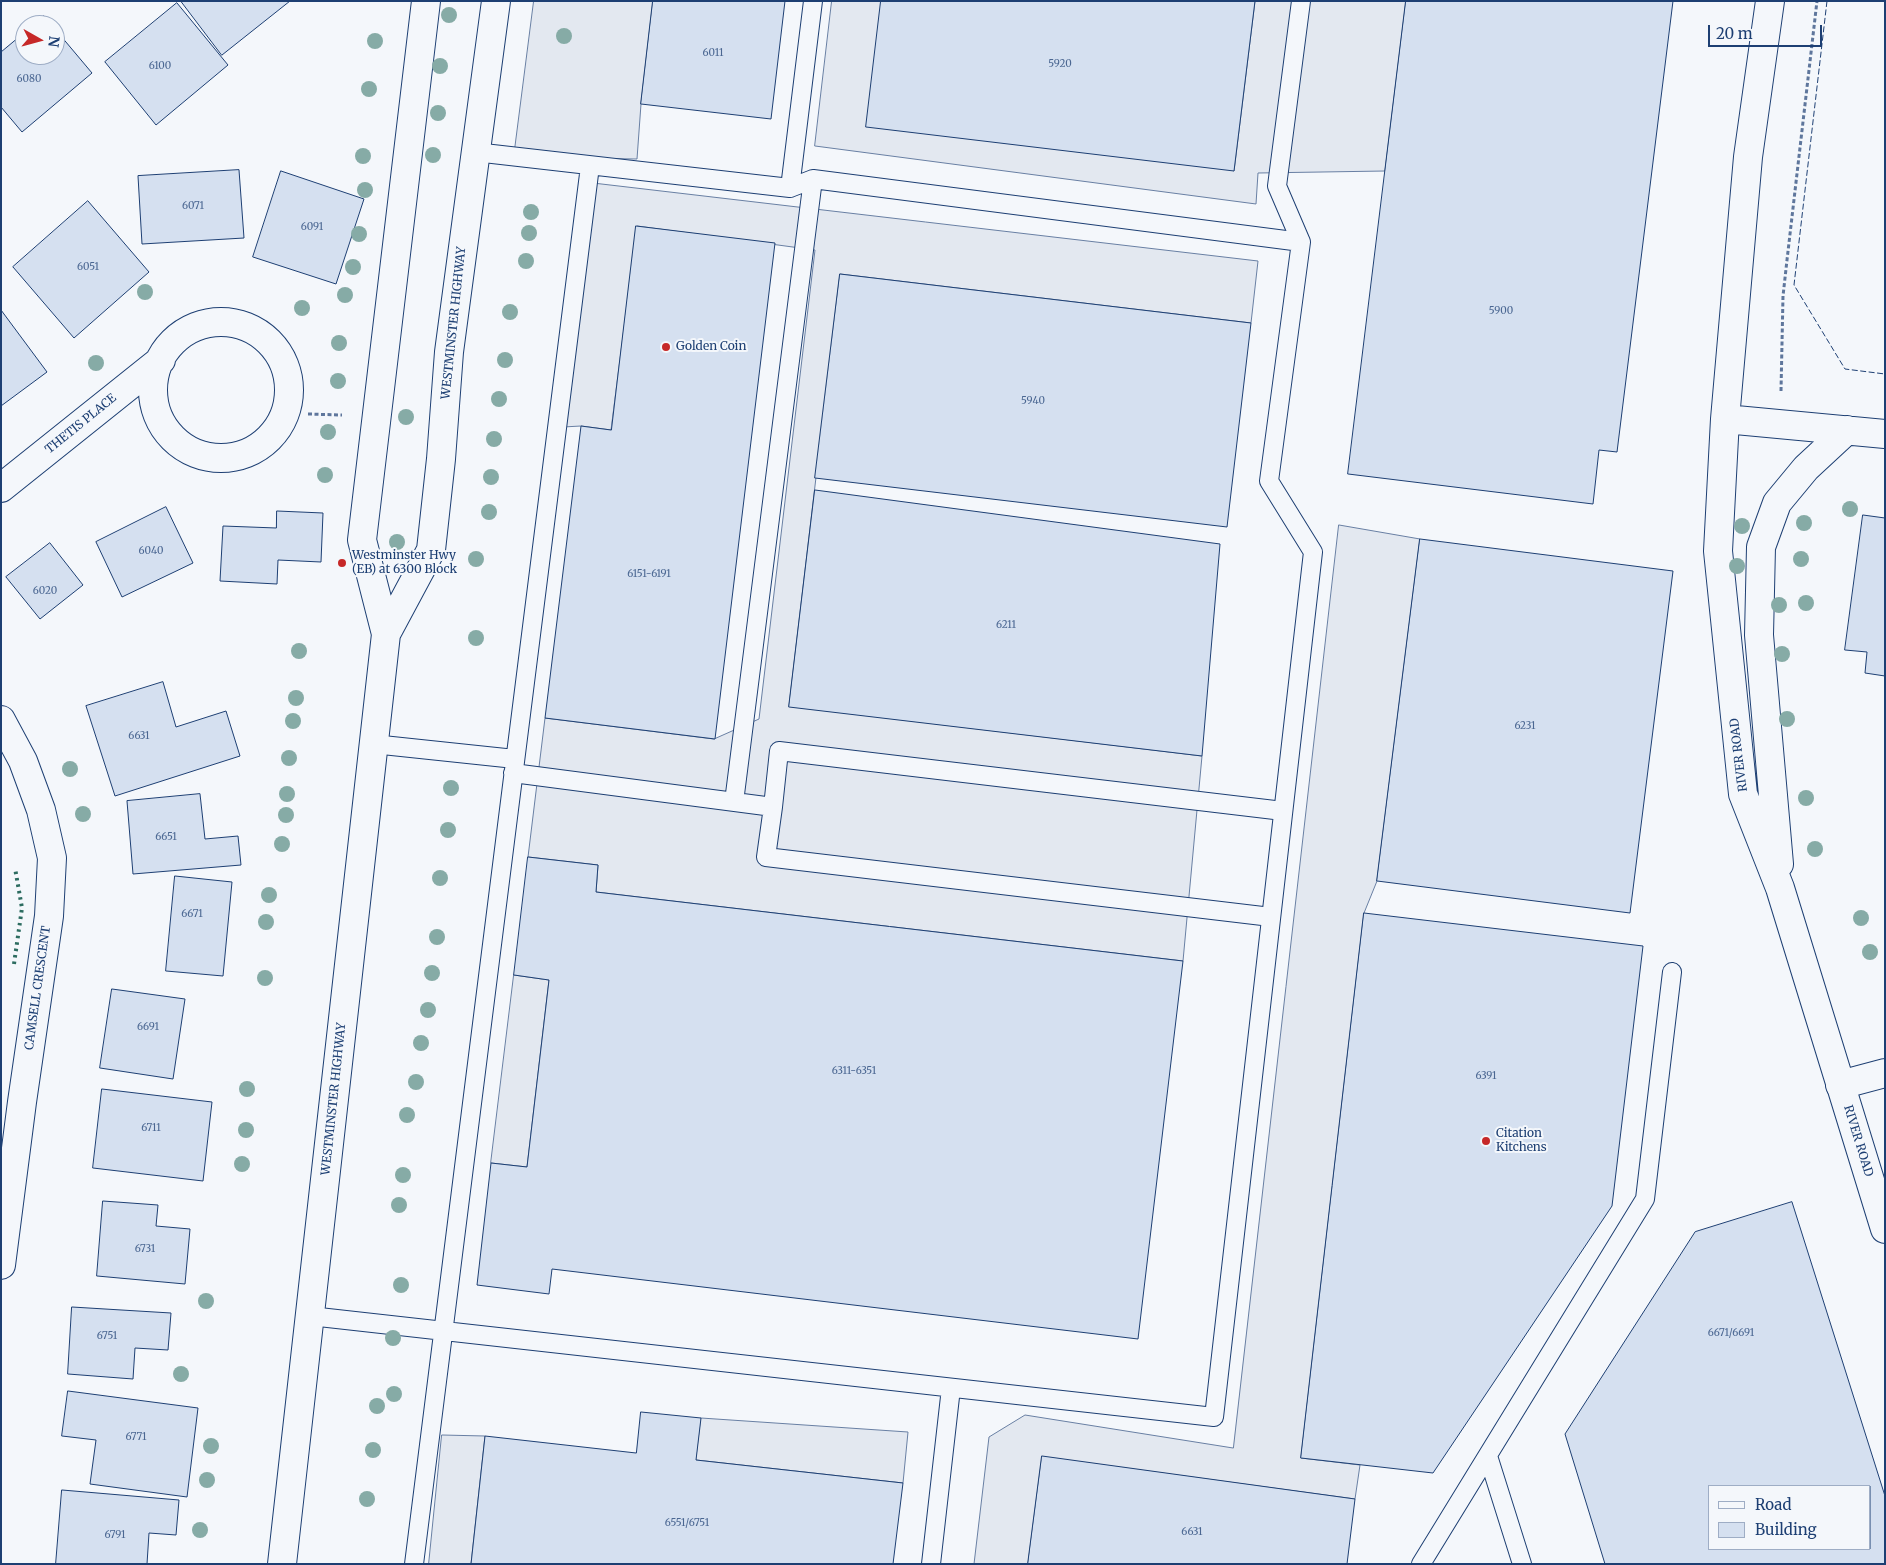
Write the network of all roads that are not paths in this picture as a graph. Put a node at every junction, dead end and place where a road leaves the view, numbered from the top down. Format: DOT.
graph roads {
  1 [pos="426,1"];
  2 [pos="496,1"];
  3 [pos="813,1"];
  4 [pos="1301,1"];
  5 [pos="1770,1"];
  6 [pos="474,152"];
  7 [pos="590,166"];
  8 [pos="812,179"];
  9 [pos="790,188"];
  10 [pos="1301,242"];
  11 [pos="161,360"];
  12 [pos="1725,419"];
  13 [pos="1847,430"];
  14 [pos="1885,434"];
  15 [pos="1,488"];
  16 [pos="386,634"];
  17 [pos="1,720"];
  18 [pos="373,744"];
  19 [pos="514,766"];
  20 [pos="734,802"];
  21 [pos="772,807"];
  22 [pos="1283,811"];
  23 [pos="1780,888"];
  24 [pos="1271,917"];
  25 [pos="1672,972"];
  26 [pos="1885,1073"];
  27 [pos="1840,1084"];
  28 [pos="11,1101"];
  29 [pos="1885,1229"];
  30 [pos="1,1265"];
  31 [pos="310,1316"];
  32 [pos="443,1330"];
  33 [pos="951,1388"];
  34 [pos="1488,1456"];
  35 [pos="282,1564"];
  36 [pos="414,1564"];
  37 [pos="931,1564"];
  38 [pos="1422,1564"];
  39 [pos="1522,1564"];
  1 -- 16 [label="street, WESTMINSTER HIGHWAY"];
  2 -- 6 [label="street, WESTMINSTER HIGHWAY"];
  3 -- 9 [label="lane"];
  4 -- 10 [label="lane"];
  5 -- 12 [label="street, RIVER ROAD"];
  6 -- 7 [label="lane"];
  6 -- 16 [label="street, WESTMINSTER HIGHWAY"];
  7 -- 9 [label="lane"];
  7 -- 19 [label="lane"];
  8 -- 9 [label="lane"];
  8 -- 10 [label="lane"];
  8 -- 20 [label="lane"];
  10 -- 22 [label="lane"];
  11 -- 11 [label="street"];
  11 -- 15 [label="street, THETIS PLACE"];
  12 -- 13 [label="street"];
  12 -- 23 [label="street, RIVER ROAD"];
  13 -- 14 [label="street"];
  13 -- 23 [label="street"];
  16 -- 18 [label="street, WESTMINSTER HIGHWAY"];
  17 -- 28 [label="street, CAMSELL CRESCENT"];
  18 -- 19 [label="lane"];
  18 -- 31 [label="street, WESTMINSTER HIGHWAY"];
  19 -- 20 [label="lane"];
  19 -- 32 [label="lane"];
  20 -- 21 [label="lane"];
  21 -- 22 [label="lane"];
  21 -- 24 [label="lane"];
  22 -- 24 [label="lane"];
  23 -- 27 [label="street, RIVER ROAD"];
  24 -- 33 [label="lane"];
  25 -- 34 [label="lane"];
  26 -- 27 [label="street"];
  27 -- 29 [label="street, RIVER ROAD"];
  28 -- 30 [label="street, CAMSELL CRESCENT"];
  31 -- 32 [label="lane"];
  31 -- 35 [label="street, WESTMINSTER HIGHWAY"];
  32 -- 33 [label="lane"];
  32 -- 36 [label="lane"];
  33 -- 37 [label="lane"];
  34 -- 38 [label="lane"];
  34 -- 39 [label="lane"];
}
